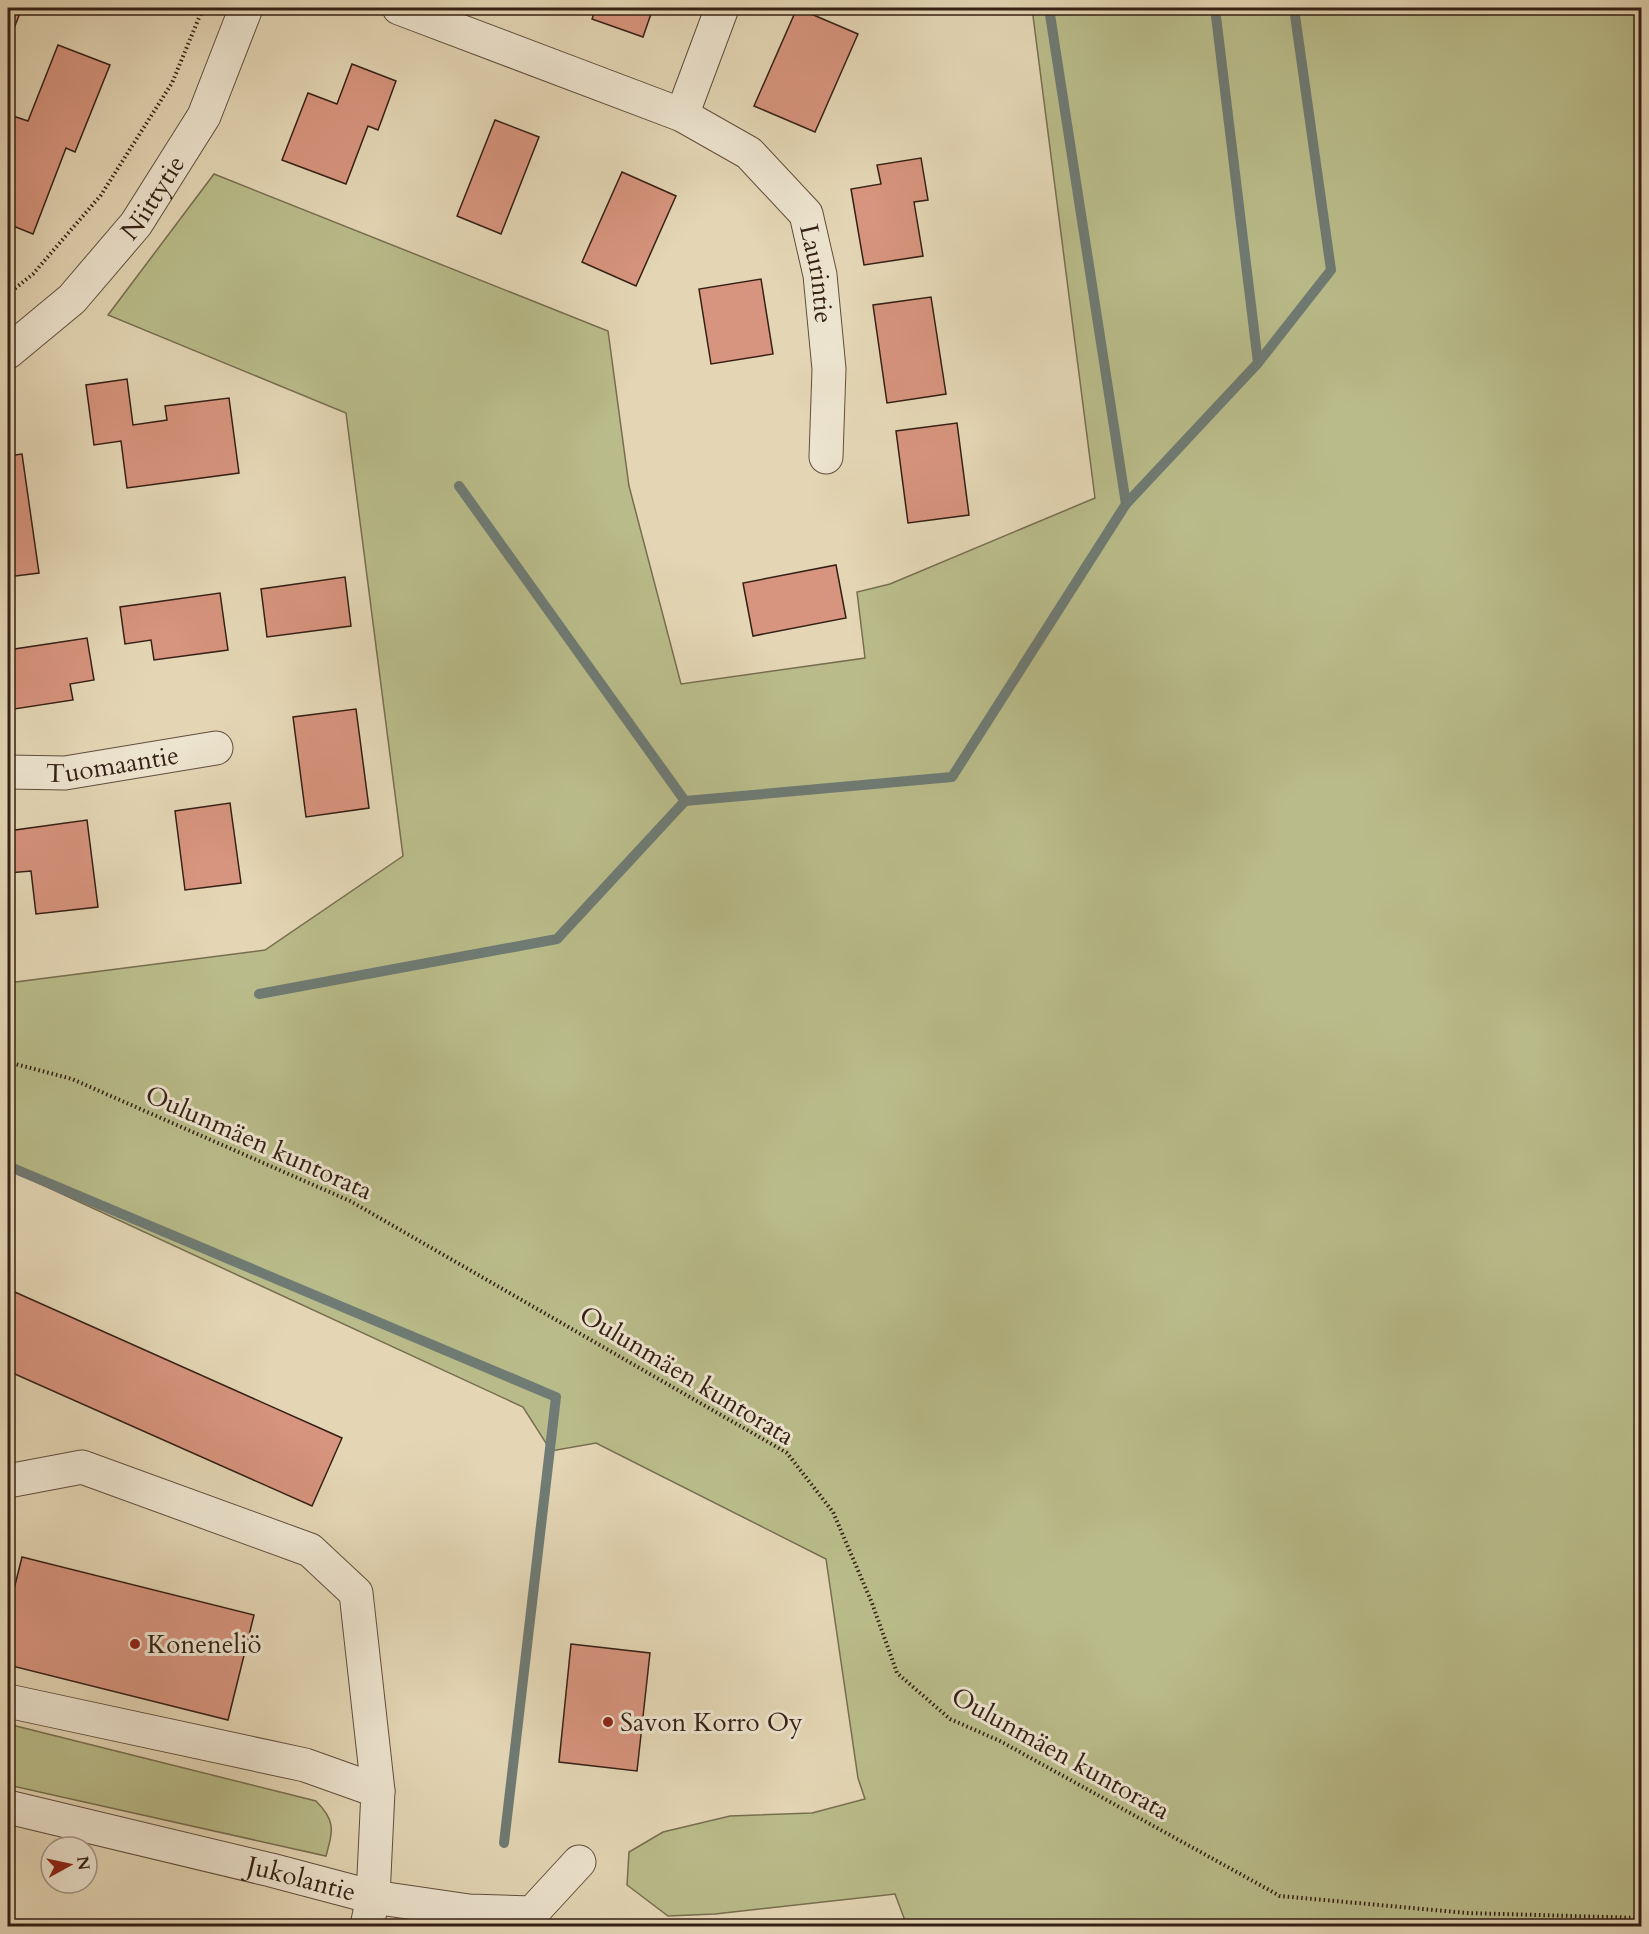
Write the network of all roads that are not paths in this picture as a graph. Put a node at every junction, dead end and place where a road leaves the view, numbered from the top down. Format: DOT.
graph roads {
  1 [pos="246,8"];
  2 [pos="399,8"];
  3 [pos="722,8"];
  4 [pos="682,115"];
  5 [pos="8,352"];
  6 [pos="826,457"];
  7 [pos="216,748"];
  8 [pos="8,772"];
  9 [pos="8,1481"];
  10 [pos="8,1701"];
  11 [pos="378,1791"];
  12 [pos="8,1807"];
  13 [pos="579,1862"];
  14 [pos="370,1912"];
  15 [pos="470,1919"];
  1 -- 5 [label="street, Niittytie"];
  2 -- 4 [label="street, Laurintie"];
  3 -- 4 [label="street"];
  4 -- 6 [label="street, Laurintie"];
  7 -- 8 [label="street, Tuomaantie"];
  9 -- 11 [label="street"];
  10 -- 11 [label="street"];
  11 -- 14 [label="street"];
  12 -- 14 [label="street, Jukolantie"];
  13 -- 15 [label="street, Jukolantie"];
  14 -- 15 [label="street, Jukolantie"];
}
